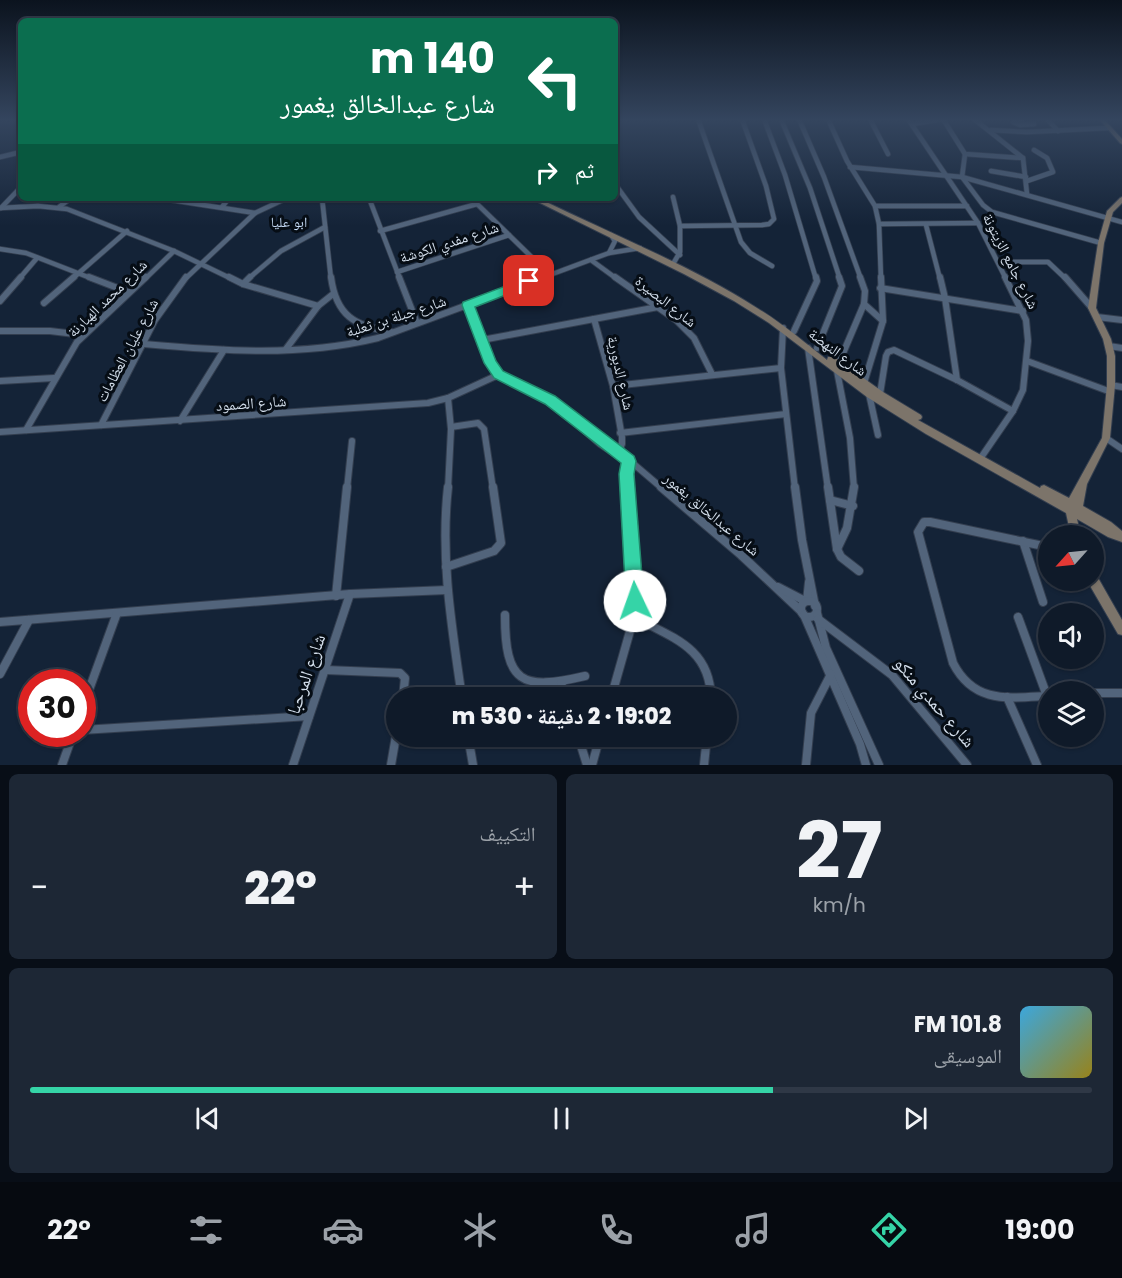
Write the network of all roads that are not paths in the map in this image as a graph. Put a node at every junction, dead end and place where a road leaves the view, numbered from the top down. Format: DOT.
graph roads {
  1 [pos="965,154"];
  2 [pos="711,155"];
  3 [pos="754,155"];
  4 [pos="778,155"];
  5 [pos="796,155"];
  6 [pos="815,155"];
  7 [pos="844,155"];
  8 [pos="931,155"];
  9 [pos="975,155"];
  10 [pos="1019,155"];
  11 [pos="1042,155"];
  12 [pos="1023,158"];
  13 [pos="850,167"];
  14 [pos="991,171"];
  15 [pos="944,175"];
  16 [pos="962,177"];
  17 [pos="1026,179"];
  18 [pos="618,188"];
  19 [pos="18,190"];
  20 [pos="1027,194"];
  21 [pos="673,197"];
  22 [pos="1122,199"];
  23 [pos="67,201"];
  24 [pos="189,201"];
  25 [pos="227,201"];
  26 [pos="279,201"];
  27 [pos="322,201"];
  28 [pos="370,201"];
  29 [pos="474,201"];
  30 [pos="539,201"];
  31 [pos="548,201"];
  32 [pos="477,204"];
  33 [pos="1122,204"];
  34 [pos="875,206"];
  35 [pos="967,206"];
  36 [pos="59,207"];
  37 [pos="222,207"];
  38 [pos="0,208"];
  39 [pos="255,213"];
  40 [pos="1109,216"];
  41 [pos="1122,222"];
  42 [pos="735,224"];
  43 [pos="879,224"];
  44 [pos="978,224"];
  45 [pos="680,225"];
  46 [pos="926,225"];
  47 [pos="325,227"];
  48 [pos="127,231"];
  49 [pos="380,231"];
  50 [pos="611,235"];
  51 [pos="509,236"];
  52 [pos="1101,243"];
  53 [pos="641,248"];
  54 [pos="0,249"];
  55 [pos="174,251"];
  56 [pos="609,254"];
  57 [pos="37,258"];
  58 [pos="591,260"];
  59 [pos="677,260"];
  60 [pos="999,262"];
  61 [pos="199,263"];
  62 [pos="772,266"];
  63 [pos="397,272"];
  64 [pos="78,273"];
  65 [pos="549,274"];
  66 [pos="243,284"];
  67 [pos="880,288"];
  68 [pos="128,292"];
  69 [pos="333,294"];
  70 [pos="945,298"];
  71 [pos="0,301"];
  72 [pos="44,303"];
  73 [pos="864,304"];
  74 [pos="468,305"];
  75 [pos="318,306"];
  76 [pos="658,307"];
  77 [pos="1092,308"];
  78 [pos="1023,311"];
  79 [pos="1097,317"];
  80 [pos="594,319"];
  81 [pos="1122,320"];
  82 [pos="883,321"];
  83 [pos="417,323"];
  84 [pos="783,328"];
  85 [pos="0,331"];
  86 [pos="794,331"];
  87 [pos="392,333"];
  88 [pos="83,336"];
  89 [pos="482,340"];
  90 [pos="144,344"];
  91 [pos="1109,346"];
  92 [pos="812,348"];
  93 [pos="1122,348"];
  94 [pos="286,349"];
  95 [pos="224,351"];
  96 [pos="1026,361"];
  97 [pos="781,368"];
  98 [pos="838,368"];
  99 [pos="712,374"];
  100 [pos="498,375"];
  101 [pos="54,378"];
  102 [pos="957,380"];
  103 [pos="0,381"];
  104 [pos="864,383"];
  105 [pos="613,386"];
  106 [pos="1122,387"];
  107 [pos="1111,388"];
  108 [pos="869,394"];
  109 [pos="880,394"];
  110 [pos="448,398"];
  111 [pos="1013,411"];
  112 [pos="786,414"];
  113 [pos="180,421"];
  114 [pos="101,425"];
  115 [pos="450,427"];
  116 [pos="26,430"];
  117 [pos="0,432"];
  118 [pos="620,433"];
  119 [pos="878,435"];
  120 [pos="1106,438"];
  121 [pos="352,441"];
  122 [pos="1122,449"];
  123 [pos="615,451"];
  124 [pos="981,457"];
  125 [pos="630,463"];
  126 [pos="830,500"];
  127 [pos="852,506"];
  128 [pos="1074,511"];
  129 [pos="1075,525"];
  130 [pos="1122,537"];
  131 [pos="1023,541"];
  132 [pos="1038,545"];
  133 [pos="837,549"];
  134 [pos="446,567"];
  135 [pos="859,571"];
  136 [pos="809,579"];
  137 [pos="772,584"];
  138 [pos="447,590"];
  139 [pos="1099,591"];
  140 [pos="351,594"];
  141 [pos="336,596"];
  142 [pos="806,601"];
  143 [pos="1043,602"];
  144 [pos="117,613"];
  145 [pos="803,613"];
  146 [pos="817,613"];
  147 [pos="505,615"];
  148 [pos="1017,616"];
  149 [pos="634,617"];
  150 [pos="29,620"];
  151 [pos="0,622"];
  152 [pos="1122,630"];
  153 [pos="326,670"];
  154 [pos="96,671"];
  155 [pos="831,674"];
  156 [pos="0,675"];
  157 [pos="585,676"];
  158 [pos="1042,681"];
  159 [pos="561,682"];
  160 [pos="404,687"];
  161 [pos="460,687"];
  162 [pos="563,687"];
  163 [pos="614,687"];
  164 [pos="711,687"];
  165 [pos="1104,693"];
  166 [pos="1122,693"];
  167 [pos="1038,696"];
  168 [pos="1006,697"];
  169 [pos="309,716"];
  170 [pos="96,729"];
  171 [pos="69,747"];
  172 [pos="394,747"];
  173 [pos="470,747"];
  174 [pos="583,747"];
  175 [pos="596,747"];
  176 [pos="706,747"];
  177 [pos="62,765"];
  178 [pos="293,765"];
  179 [pos="391,765"];
  180 [pos="472,765"];
  181 [pos="590,765"];
  182 [pos="704,765"];
  183 [pos="806,765"];
  184 [pos="866,765"];
  185 [pos="879,765"];
  186 [pos="968,765"];
  187 [pos="1037,765"];
  1 -- 16 [label="street"];
  2 -- 42 [label="street"];
  3 -- 42 [label="street"];
  4 -- 86 [label="street"];
  5 -- 92 [label="street"];
  6 -- 73 [label="street"];
  7 -- 13 [label="street"];
  8 -- 15 [label="street, شارع جامع الزيتونة"];
  9 -- 12 [label="street"];
  10 -- 12 [label="street"];
  11 -- 17 [label="street"];
  12 -- 17 [label="street"];
  13 -- 15 [label="street"];
  13 -- 34 [label="street"];
  14 -- 17 [label="street"];
  15 -- 16 [label="street"];
  15 -- 35 [label="street, شارع جامع الزيتونة"];
  16 -- 20 [label="street"];
  16 -- 52 [label="street"];
  17 -- 20 [label="street"];
  18 -- 59 [label="street"];
  19 -- 38 [label="street"];
  20 -- 40 [label="street"];
  21 -- 45 [label="street"];
  22 -- 40 [label="street"];
  23 -- 36 [label="street"];
  24 -- 37 [label="street"];
  25 -- 37 [label="street"];
  26 -- 39 [label="street, شارع عليان العظامات"];
  27 -- 47 [label="street"];
  28 -- 49 [label="street"];
  29 -- 32 [label="street"];
  30 -- 50 [label="street, شارع النهضة"];
  31 -- 59 [label="street, شارع النهضة"];
  32 -- 49 [label="street"];
  32 -- 51 [label="street"];
  33 -- 40 [label="street"];
  34 -- 35 [label="street"];
  34 -- 43 [label="street"];
  35 -- 44 [label="street, شارع جامع الزيتونة"];
  36 -- 38 [label="street"];
  36 -- 48 [label="street"];
  37 -- 39 [label="street"];
  39 -- 61 [label="street, شارع عليان العظامات"];
  40 -- 41 [label="street"];
  40 -- 52 [label="street"];
  42 -- 45 [label="street"];
  42 -- 62 [label="street"];
  43 -- 46 [label="street"];
  43 -- 67 [label="street"];
  44 -- 46 [label="street"];
  44 -- 60 [label="street, شارع جامع الزيتونة"];
  45 -- 59 [label="street"];
  46 -- 70 [label="street"];
  47 -- 66 [label="street"];
  47 -- 69 [label="street"];
  48 -- 55 [label="street"];
  48 -- 64 [label="street"];
  49 -- 63 [label="street"];
  50 -- 53 [label="street, شارع النهضة"];
  50 -- 56 [label="street"];
  51 -- 63 [label="street, شارع مفدي الكوشة"];
  51 -- 65 [label="street"];
  52 -- 77 [label="street"];
  53 -- 56 [label="street, شارع جبلة بن ثعلبة"];
  53 -- 59 [label="street, شارع النهضة"];
  54 -- 57 [label="street"];
  55 -- 61 [label="street"];
  55 -- 68 [label="street, شارع محمد الهبارنة"];
  56 -- 58 [label="street, شارع جبلة بن ثعلبة"];
  57 -- 64 [label="street"];
  57 -- 71 [label="street"];
  58 -- 65 [label="street, شارع جبلة بن ثعلبة"];
  58 -- 76 [label="street, شارع البصيرة"];
  59 -- 84 [label="street, شارع النهضة"];
  59 -- 86 [label="street, شارع النهضة"];
  60 -- 77 [label="street"];
  60 -- 78 [label="street, شارع جامع الزيتونة"];
  61 -- 66 [label="street"];
  61 -- 90 [label="street, شارع عليان العظامات"];
  63 -- 83 [label="street"];
  64 -- 68 [label="street"];
  64 -- 72 [label="street"];
  65 -- 74 [label="street, شارع جبلة بن ثعلبة"];
  66 -- 75 [label="street"];
  67 -- 70 [label="street"];
  67 -- 82 [label="street"];
  68 -- 88 [label="street, شارع محمد الهبارنة"];
  69 -- 75 [label="street"];
  69 -- 87 [label="street"];
  70 -- 78 [label="street"];
  70 -- 102 [label="street"];
  73 -- 82 [label="street"];
  73 -- 98 [label="street"];
  74 -- 83 [label="street, شارع جبلة بن ثعلبة"];
  74 -- 89 [label="street"];
  75 -- 94 [label="street"];
  76 -- 80 [label="street"];
  76 -- 99 [label="street, شارع البصيرة"];
  77 -- 79 [label="street"];
  78 -- 96 [label="street, شارع جامع الزيتونة"];
  79 -- 81 [label="street"];
  79 -- 91 [label="street"];
  80 -- 89 [label="street"];
  80 -- 105 [label="street, شارع الدبورية"];
  82 -- 104 [label="street"];
  83 -- 87 [label="street, شارع جبلة بن ثعلبة"];
  84 -- 92 [label="street, شارع النهضة"];
  84 -- 97 [label="street"];
  85 -- 88 [label="street"];
  86 -- 92 [label="street, شارع النهضة"];
  87 -- 94 [label="street, شارع جبلة بن ثعلبة"];
  88 -- 101 [label="street, شارع محمد الهبارنة"];
  89 -- 100 [label="street"];
  90 -- 95 [label="street, شارع جبلة بن ثعلبة"];
  90 -- 114 [label="street, شارع عليان العظامات"];
  91 -- 93 [label="street"];
  91 -- 107 [label="street"];
  92 -- 98 [label="street, شارع النهضة"];
  92 -- 126 [label="street"];
  94 -- 95 [label="street, شارع جبلة بن ثعلبة"];
  95 -- 113 [label="street"];
  96 -- 107 [label="street"];
  96 -- 111 [label="street, شارع جامع الزيتونة"];
  97 -- 99 [label="street"];
  97 -- 112 [label="street"];
  98 -- 104 [label="street, شارع النهضة"];
  98 -- 108 [label="street, شارع النهضة"];
  98 -- 127 [label="street"];
  99 -- 105 [label="street"];
  100 -- 110 [label="street, شارع الصمود"];
  100 -- 123 [label="street, شارع عبدالخالق يغمور"];
  101 -- 103 [label="street"];
  101 -- 116 [label="street, شارع محمد الهبارنة"];
  102 -- 109 [label="street"];
  102 -- 111 [label="street"];
  104 -- 109 [label="street, شارع النهضة"];
  105 -- 118 [label="street, شارع الدبورية"];
  106 -- 107 [label="street"];
  107 -- 120 [label="street"];
  108 -- 119 [label="street"];
  108 -- 124 [label="street, شارع النهضة"];
  109 -- 124 [label="street, شارع النهضة"];
  110 -- 113 [label="street, شارع الصمود"];
  110 -- 115 [label="street"];
  111 -- 124 [label="street, شارع جامع الزيتونة"];
  112 -- 118 [label="street"];
  112 -- 136 [label="street"];
  113 -- 114 [label="street, شارع الصمود"];
  114 -- 116 [label="street, شارع الصمود"];
  115 -- 134 [label="street"];
  115 -- 134 [label="street"];
  116 -- 117 [label="street, شارع الصمود"];
  118 -- 123 [label="street, شارع الدبورية"];
  120 -- 122 [label="street"];
  120 -- 128 [label="street"];
  121 -- 141 [label="street"];
  123 -- 125 [label="street, شارع عبدالخالق يغمور"];
  124 -- 128 [label="street, شارع النهضة"];
  125 -- 137 [label="street, شارع عبدالخالق يغمور"];
  125 -- 149 [label="street"];
  126 -- 127 [label="street"];
  126 -- 133 [label="street"];
  127 -- 133 [label="street"];
  128 -- 129 [label="street"];
  128 -- 130 [label="street, شارع النهضة"];
  131 -- 132 [label="street"];
  131 -- 143 [label="street"];
  131 -- 168 [label="street"];
  133 -- 135 [label="street"];
  134 -- 138 [label="street"];
  136 -- 142 [label="street"];
  136 -- 146 [label="street"];
  137 -- 142 [label="street, شارع عبدالخالق يغمور"];
  137 -- 145 [label="street, شارع عبدالخالق يغمور"];
  138 -- 140 [label="street"];
  138 -- 161 [label="street"];
  139 -- 152 [label="street"];
  140 -- 141 [label="street"];
  140 -- 153 [label="street, شارع المرحبا"];
  141 -- 144 [label="street"];
  142 -- 145 [label="street"];
  142 -- 146 [label="street, شارع حمدي منكو"];
  144 -- 150 [label="street"];
  144 -- 154 [label="street"];
  145 -- 146 [label="street"];
  145 -- 155 [label="street"];
  146 -- 185 [label="street"];
  146 -- 186 [label="street, شارع حمدي منكو"];
  147 -- 159 [label="street"];
  148 -- 158 [label="street"];
  149 -- 163 [label="street"];
  149 -- 164 [label="street"];
  150 -- 151 [label="street"];
  150 -- 156 [label="street"];
  153 -- 160 [label="street"];
  153 -- 169 [label="street, شارع المرحبا"];
  155 -- 183 [label="street"];
  155 -- 184 [label="street"];
  157 -- 159 [label="street"];
  159 -- 162 [label="street"];
  165 -- 166 [label="street"];
  167 -- 168 [label="street"];
  168 -- 187 [label="street"];
  169 -- 170 [label="street"];
  169 -- 178 [label="street, شارع المرحبا"];
  171 -- 177 [label="street"];
  172 -- 179 [label="street"];
  173 -- 180 [label="street"];
  174 -- 181 [label="street"];
  175 -- 181 [label="street"];
  176 -- 182 [label="street"];
}
